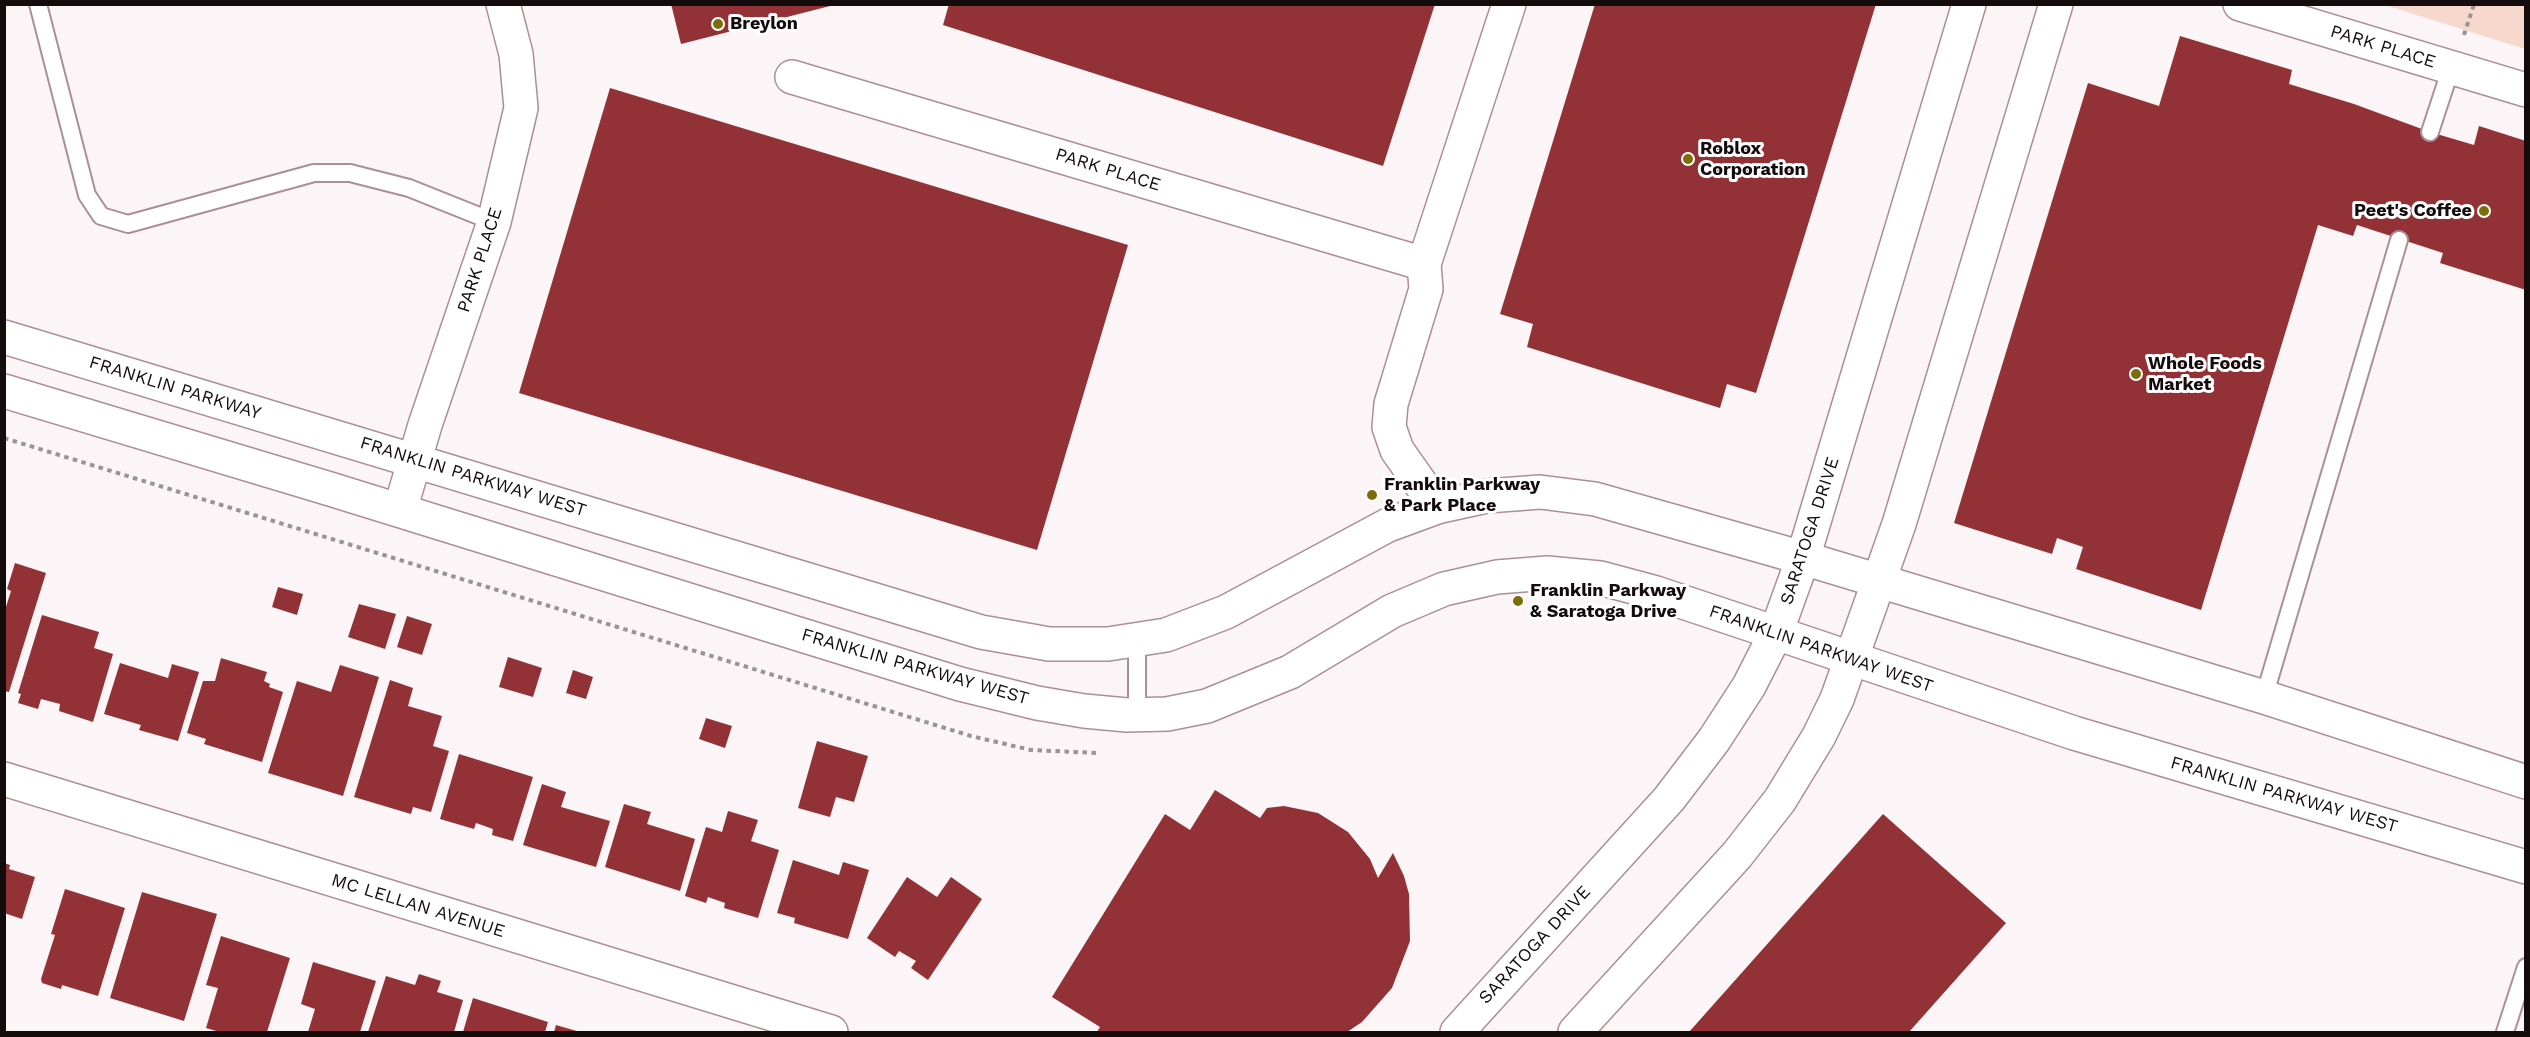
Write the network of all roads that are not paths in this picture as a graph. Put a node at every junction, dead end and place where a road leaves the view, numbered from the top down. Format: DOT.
graph roads {
  1 [pos="38,4"];
  2 [pos="503,4"];
  3 [pos="1509,4"];
  4 [pos="1969,4"];
  5 [pos="2055,4"];
  6 [pos="2240,4"];
  7 [pos="2451,68"];
  8 [pos="792,77"];
  9 [pos="2526,90"];
  10 [pos="2430,132"];
  11 [pos="494,222"];
  12 [pos="2399,240"];
  13 [pos="1424,264"];
  14 [pos="4,337"];
  15 [pos="4,391"];
  16 [pos="345,438"];
  17 [pos="414,459"];
  18 [pos="1437,507"];
  19 [pos="399,510"];
  20 [pos="1803,558"];
  21 [pos="1880,580"];
  22 [pos="1776,633"];
  23 [pos="1137,639"];
  24 [pos="1852,659"];
  25 [pos="2264,697"];
  26 [pos="1137,715"];
  27 [pos="4,779"];
  28 [pos="2526,782"];
  29 [pos="2526,867"];
  30 [pos="2526,967"];
  31 [pos="831,1032"];
  32 [pos="1457,1032"];
  33 [pos="1575,1032"];
  34 [pos="2505,1032"];
  1 -- 11 [label="lane"];
  2 -- 11 [label="street, PARK PLACE"];
  3 -- 13 [label="street"];
  4 -- 20 [label="street, SARATOGA DRIVE"];
  5 -- 21 [label="street"];
  6 -- 7 [label="street, PARK PLACE"];
  7 -- 9 [label="street, PARK PLACE"];
  7 -- 10 [label="lane"];
  8 -- 13 [label="street, PARK PLACE"];
  11 -- 17 [label="street, PARK PLACE"];
  12 -- 25 [label="lane"];
  13 -- 18 [label="street"];
  14 -- 16 [label="street, FRANKLIN PARKWAY"];
  15 -- 19 [label="street, FRANKLIN PARKWAY WEST"];
  16 -- 17 [label="street, FRANKLIN PARKWAY WEST"];
  17 -- 19 [label="street, PARK PLACE"];
  17 -- 23 [label="street, FRANKLIN PARKWAY WEST"];
  18 -- 20 [label="street, FRANKLIN PARKWAY WEST"];
  18 -- 23 [label="street, FRANKLIN PARKWAY WEST"];
  19 -- 26 [label="street, FRANKLIN PARKWAY WEST"];
  20 -- 21 [label="street, FRANKLIN PARKWAY WEST"];
  20 -- 22 [label="street, SARATOGA DRIVE"];
  21 -- 24 [label="street"];
  21 -- 25 [label="street, FRANKLIN PARKWAY WEST"];
  22 -- 24 [label="street, FRANKLIN PARKWAY WEST"];
  22 -- 26 [label="street, FRANKLIN PARKWAY WEST"];
  22 -- 32 [label="street, SARATOGA DRIVE"];
  23 -- 26 [label="lane"];
  24 -- 29 [label="street, FRANKLIN PARKWAY WEST"];
  24 -- 33 [label="street"];
  25 -- 28 [label="street, FRANKLIN PARKWAY WEST"];
  27 -- 31 [label="street, MC LELLAN AVENUE"];
  30 -- 34 [label="lane"];
}
